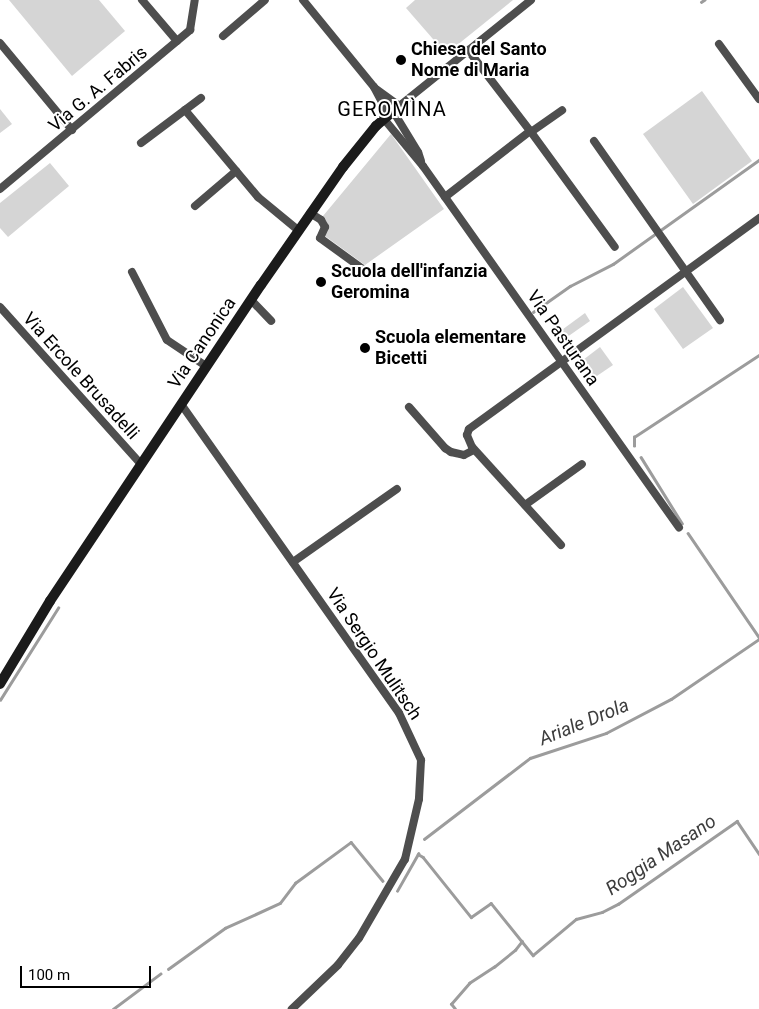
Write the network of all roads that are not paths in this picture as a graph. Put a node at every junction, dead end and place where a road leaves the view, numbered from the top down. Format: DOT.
graph roads {
  1 [pos="142,0"];
  2 [pos="196,0"];
  3 [pos="265,0"];
  4 [pos="303,0"];
  5 [pos="531,0"];
  6 [pos="223,36"];
  7 [pos="178,41"];
  8 [pos="0,44"];
  9 [pos="719,44"];
  10 [pos="468,50"];
  11 [pos="374,87"];
  12 [pos="201,98"];
  13 [pos="759,99"];
  14 [pos="185,110"];
  15 [pos="562,110"];
  16 [pos="391,113"];
  17 [pos="72,130"];
  18 [pos="531,132"];
  19 [pos="594,141"];
  20 [pos="141,143"];
  21 [pos="423,166"];
  22 [pos="236,171"];
  23 [pos="0,189"];
  24 [pos="445,197"];
  25 [pos="195,206"];
  26 [pos="310,213"];
  27 [pos="759,218"];
  28 [pos="298,230"];
  29 [pos="614,247"];
  30 [pos="685,271"];
  31 [pos="132,272"];
  32 [pos="367,272"];
  33 [pos="251,300"];
  34 [pos="0,307"];
  35 [pos="720,320"];
  36 [pos="271,321"];
  37 [pos="561,362"];
  38 [pos="206,366"];
  39 [pos="181,404"];
  40 [pos="410,407"];
  41 [pos="474,450"];
  42 [pos="141,464"];
  43 [pos="582,464"];
  44 [pos="397,489"];
  45 [pos="525,505"];
  46 [pos="679,527"];
  47 [pos="561,545"];
  48 [pos="293,562"];
  49 [pos="0,684"];
  50 [pos="292,1009"];
  1 -- 7 [label="street"];
  2 -- 7 [label="street, Via G. A. Fabris"];
  3 -- 6 [label="street"];
  4 -- 11 [label="street"];
  5 -- 10 [label="street, Via Canonica"];
  7 -- 17 [label="street, Via G. A. Fabris"];
  8 -- 17 [label="street"];
  9 -- 13 [label="street"];
  10 -- 16 [label="street, Via Canonica"];
  10 -- 18 [label="street"];
  11 -- 16 [label="street"];
  11 -- 16 [label="street"];
  12 -- 14 [label="street"];
  14 -- 20 [label="street"];
  14 -- 22 [label="street"];
  15 -- 18 [label="street"];
  16 -- 21 [label="street, Via Pasturana"];
  16 -- 21 [label="street, Via Pasturana"];
  16 -- 26 [label="street, Via Canonica"];
  17 -- 23 [label="street, Via G. A. Fabris"];
  18 -- 24 [label="street"];
  18 -- 29 [label="street"];
  19 -- 30 [label="street"];
  21 -- 24 [label="street, Via Pasturana"];
  22 -- 25 [label="street"];
  22 -- 28 [label="street"];
  24 -- 37 [label="street, Via Pasturana"];
  26 -- 28 [label="street, Via Canonica"];
  26 -- 32 [label="street"];
  27 -- 30 [label="street"];
  28 -- 33 [label="street, Via Canonica"];
  30 -- 35 [label="street"];
  30 -- 37 [label="street"];
  31 -- 38 [label="street"];
  33 -- 36 [label="street"];
  33 -- 38 [label="street, Via Canonica"];
  34 -- 42 [label="street, Via Ercole Brusadelli"];
  37 -- 41 [label="street"];
  37 -- 46 [label="street, Via Pasturana"];
  38 -- 39 [label="street, Via Canonica"];
  39 -- 42 [label="street, Via Canonica"];
  39 -- 48 [label="street, Via Sergio Mulitsch"];
  40 -- 41 [label="street"];
  41 -- 45 [label="street"];
  42 -- 49 [label="street, Via Canonica"];
  43 -- 45 [label="street"];
  44 -- 48 [label="street"];
  45 -- 47 [label="street"];
  48 -- 50 [label="street, Via Sergio Mulitsch"];
}
